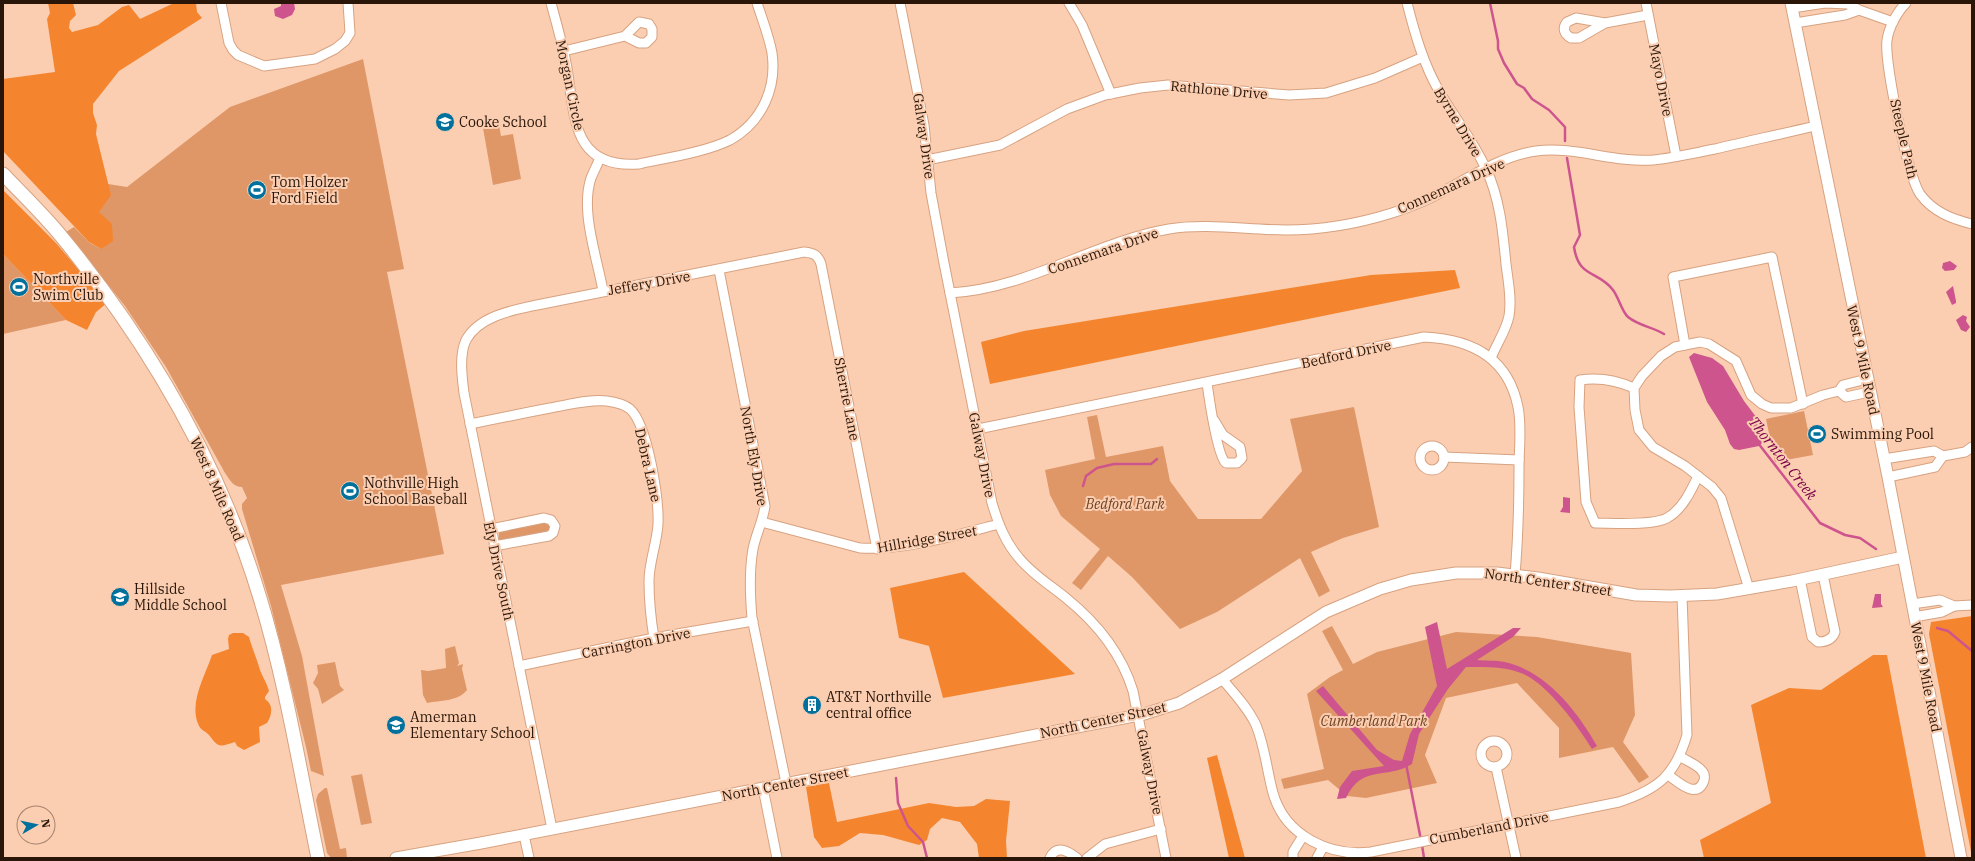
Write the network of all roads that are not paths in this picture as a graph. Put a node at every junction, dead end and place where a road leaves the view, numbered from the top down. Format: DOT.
graph roads {
  1 [pos="221,3"];
  2 [pos="348,3"];
  3 [pos="551,3"];
  4 [pos="757,3"];
  5 [pos="900,3"];
  6 [pos="1069,3"];
  7 [pos="1407,3"];
  8 [pos="1646,3"];
  9 [pos="1906,3"];
  10 [pos="1791,6"];
  11 [pos="1859,10"];
  12 [pos="1648,15"];
  13 [pos="1893,22"];
  14 [pos="1605,23"];
  15 [pos="1795,23"];
  16 [pos="625,36"];
  17 [pos="564,51"];
  18 [pos="1423,57"];
  19 [pos="1111,94"];
  20 [pos="1816,126"];
  21 [pos="1676,156"];
  22 [pos="600,158"];
  23 [pos="927,160"];
  24 [pos="1486,169"];
  25 [pos="3,174"];
  26 [pos="1972,224"];
  27 [pos="812,252"];
  28 [pos="719,270"];
  29 [pos="603,291"];
  30 [pos="950,293"];
  31 [pos="488,320"];
  32 [pos="1685,345"];
  33 [pos="1491,358"];
  34 [pos="1867,379"];
  35 [pos="1207,383"];
  36 [pos="1634,388"];
  37 [pos="1839,391"];
  38 [pos="1869,392"];
  39 [pos="1803,404"];
  40 [pos="1214,420"];
  41 [pos="470,424"];
  42 [pos="978,429"];
  43 [pos="1970,452"];
  44 [pos="1943,456"];
  45 [pos="1444,457"];
  46 [pos="1884,459"];
  47 [pos="1519,460"];
  48 [pos="1698,476"];
  49 [pos="1888,477"];
  50 [pos="762,522"];
  51 [pos="999,524"];
  52 [pos="491,529"];
  53 [pos="494,546"];
  54 [pos="877,549"];
  55 [pos="1903,557"];
  56 [pos="1823,574"];
  57 [pos="1515,575"];
  58 [pos="1800,579"];
  59 [pos="1749,590"];
  60 [pos="1682,596"];
  61 [pos="1912,604"];
  62 [pos="1972,605"];
  63 [pos="1954,606"];
  64 [pos="1914,617"];
  65 [pos="753,621"];
  66 [pos="654,638"];
  67 [pos="519,666"];
  68 [pos="1222,679"];
  69 [pos="1138,716"];
  70 [pos="1681,757"];
  71 [pos="1496,767"];
  72 [pos="1668,775"];
  73 [pos="786,783"];
  74 [pos="763,788"];
  75 [pos="1510,824"];
  76 [pos="552,829"];
  77 [pos="1161,829"];
  78 [pos="524,835"];
  79 [pos="1303,836"];
  80 [pos="1323,847"];
  81 [pos="318,858"];
  82 [pos="396,858"];
  83 [pos="529,858"];
  84 [pos="777,858"];
  85 [pos="1050,858"];
  86 [pos="1077,858"];
  87 [pos="1087,858"];
  88 [pos="1166,858"];
  89 [pos="1293,858"];
  90 [pos="1317,858"];
  91 [pos="1516,858"];
  92 [pos="1961,858"];
  1 -- 2 [label="street"];
  3 -- 17 [label="street, Morgan Circle"];
  4 -- 22 [label="street, Morgan Circle"];
  5 -- 23 [label="street, Galway Drive"];
  6 -- 19 [label="street"];
  7 -- 18 [label="street, Byrne Drive"];
  8 -- 12 [label="street, Mayo Drive"];
  9 -- 13 [label="street, Steeple Path"];
  10 -- 11 [label="street"];
  10 -- 15 [label="street, West 9 Mile Road"];
  11 -- 13 [label="street"];
  11 -- 15 [label="street"];
  12 -- 14 [label="street"];
  12 -- 21 [label="street, Mayo Drive"];
  13 -- 26 [label="street, Steeple Path"];
  15 -- 20 [label="street, West 9 Mile Road"];
  16 -- 17 [label="street"];
  17 -- 22 [label="street, Morgan Circle"];
  18 -- 19 [label="street, Rathlone Drive"];
  18 -- 24 [label="street, Byrne Drive"];
  19 -- 23 [label="street, Rathlone Drive"];
  20 -- 21 [label="street, Connemara Drive"];
  20 -- 34 [label="street, West 9 Mile Road"];
  21 -- 24 [label="street, Connemara Drive"];
  22 -- 29 [label="street"];
  23 -- 30 [label="street, Galway Drive"];
  24 -- 30 [label="street, Connemara Drive"];
  24 -- 33 [label="street, Byrne Drive"];
  25 -- 81 [label="main road, West 8 Mile Road"];
  27 -- 28 [label="street, Jeffery Drive"];
  27 -- 54 [label="street, Sherrie Lane"];
  28 -- 29 [label="street, Jeffery Drive"];
  28 -- 50 [label="street, North Ely Drive"];
  29 -- 31 [label="street, Jeffery Drive"];
  30 -- 42 [label="street, Galway Drive"];
  31 -- 41 [label="street, Ely Drive South"];
  32 -- 36 [label="street"];
  32 -- 39 [label="street"];
  32 -- 39 [label="street"];
  33 -- 35 [label="street, Bedford Drive"];
  33 -- 47 [label="street, Bedford Drive"];
  34 -- 37 [label="street"];
  34 -- 38 [label="street, West 9 Mile Road"];
  35 -- 40 [label="street"];
  35 -- 42 [label="street, Bedford Drive"];
  36 -- 48 [label="street"];
  36 -- 48 [label="street"];
  37 -- 38 [label="street"];
  37 -- 39 [label="street"];
  38 -- 46 [label="street, West 9 Mile Road"];
  40 -- 40 [label="street"];
  41 -- 52 [label="street, Ely Drive South"];
  41 -- 66 [label="street, Debra Lane"];
  42 -- 51 [label="street, Galway Drive"];
  43 -- 44 [label="street"];
  44 -- 46 [label="street"];
  44 -- 49 [label="street"];
  45 -- 47 [label="street"];
  46 -- 49 [label="street, West 9 Mile Road"];
  47 -- 57 [label="street, Bedford Drive"];
  48 -- 59 [label="street"];
  49 -- 55 [label="street, West 9 Mile Road"];
  50 -- 54 [label="street, Hillridge Street"];
  50 -- 65 [label="street, North Ely Drive"];
  51 -- 54 [label="street, Hillridge Street"];
  51 -- 69 [label="street, Galway Drive"];
  52 -- 53 [label="street, Ely Drive South"];
  52 -- 53 [label="street"];
  53 -- 67 [label="street, Ely Drive South"];
  55 -- 56 [label="street, North Center Street"];
  55 -- 61 [label="street, West 9 Mile Road"];
  56 -- 58 [label="street, North Center Street"];
  56 -- 58 [label="street"];
  57 -- 60 [label="street, North Center Street"];
  57 -- 68 [label="street, North Center Street"];
  58 -- 59 [label="street, North Center Street"];
  59 -- 60 [label="street, North Center Street"];
  60 -- 70 [label="street, Cumberland Drive"];
  61 -- 63 [label="street"];
  61 -- 64 [label="street, West 9 Mile Road"];
  62 -- 63 [label="street"];
  63 -- 64 [label="street"];
  64 -- 92 [label="street, West 9 Mile Road"];
  65 -- 66 [label="street, Carrington Drive"];
  65 -- 73 [label="street, North Ely Drive"];
  66 -- 67 [label="street, Carrington Drive"];
  67 -- 76 [label="street, Ely Drive South"];
  68 -- 69 [label="street, North Center Street"];
  68 -- 79 [label="street, Cumberland Drive"];
  69 -- 73 [label="street, North Center Street"];
  69 -- 77 [label="street, Galway Drive"];
  70 -- 72 [label="street, Cumberland Drive"];
  70 -- 72 [label="street"];
  71 -- 75 [label="street"];
  72 -- 75 [label="street, Cumberland Drive"];
  73 -- 74 [label="street, North Center Street"];
  74 -- 76 [label="street, North Center Street"];
  74 -- 84 [label="street"];
  75 -- 80 [label="street, Cumberland Drive"];
  75 -- 91 [label="street"];
  76 -- 78 [label="street, North Center Street"];
  77 -- 87 [label="street"];
  77 -- 88 [label="street, Galway Drive"];
  78 -- 82 [label="street, North Center Street"];
  78 -- 83 [label="street"];
  79 -- 80 [label="street, Cumberland Drive"];
  79 -- 89 [label="street"];
  80 -- 90 [label="street"];
  85 -- 86 [label="street"];
}
